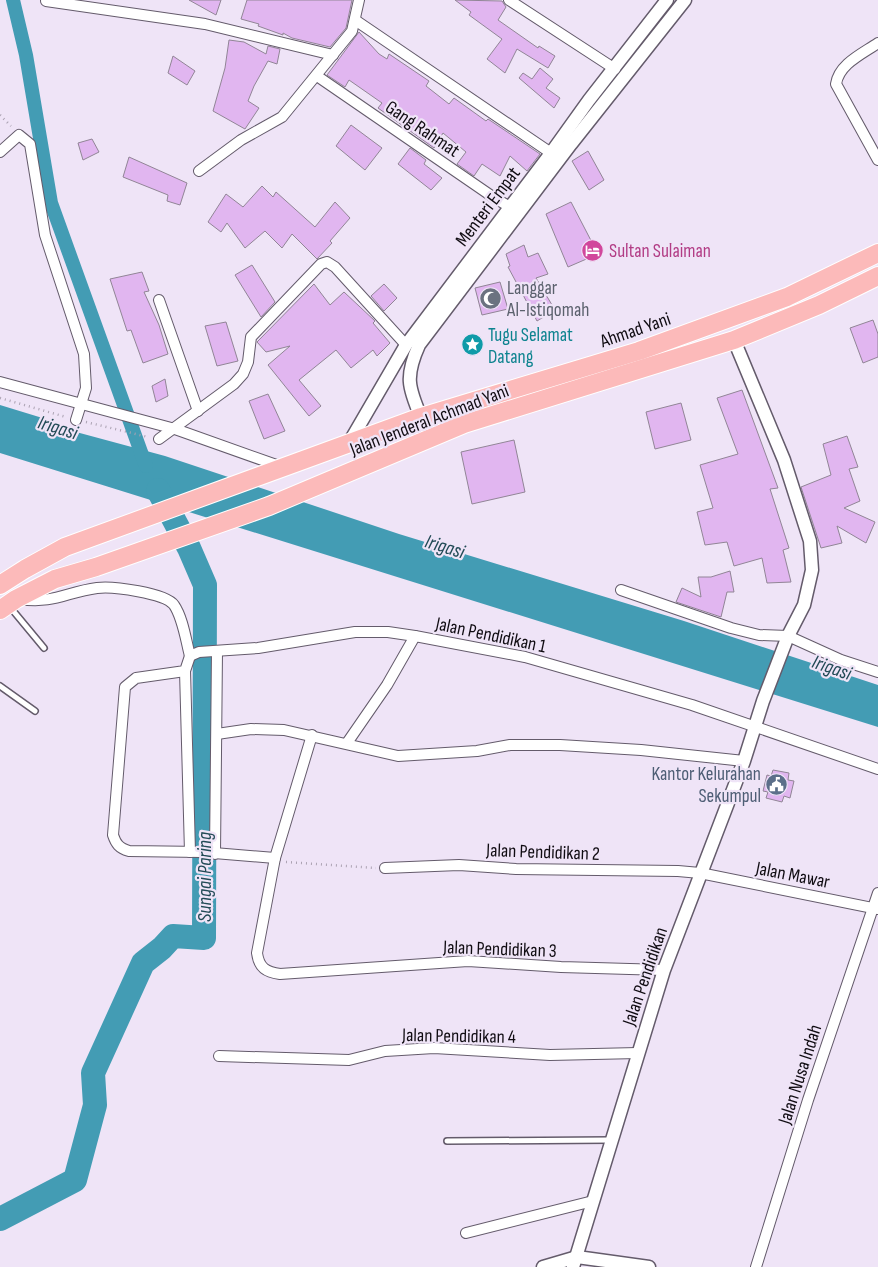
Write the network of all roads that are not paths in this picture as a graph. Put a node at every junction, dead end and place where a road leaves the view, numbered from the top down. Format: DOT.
graph roads {
  1 [pos="46,0"];
  2 [pos="359,0"];
  3 [pos="509,0"];
  4 [pos="667,0"];
  5 [pos="684,0"];
  6 [pos="355,20"];
  7 [pos="649,24"];
  8 [pos="660,32"];
  9 [pos="878,43"];
  10 [pos="333,55"];
  11 [pos="619,72"];
  12 [pos="316,76"];
  13 [pos="0,152"];
  14 [pos="555,157"];
  15 [pos="878,160"];
  16 [pos="199,171"];
  17 [pos="515,210"];
  18 [pos="878,253"];
  19 [pos="878,276"];
  20 [pos="159,300"];
  21 [pos="448,300"];
  22 [pos="734,340"];
  23 [pos="406,345"];
  24 [pos="595,374"];
  25 [pos="557,376"];
  26 [pos="0,382"];
  27 [pos="560,394"];
  28 [pos="81,403"];
  29 [pos="198,411"];
  30 [pos="421,417"];
  31 [pos="76,420"];
  32 [pos="176,429"];
  33 [pos="159,439"];
  34 [pos="349,443"];
  35 [pos="282,467"];
  36 [pos="0,586"];
  37 [pos="621,590"];
  38 [pos="8,605"];
  39 [pos="415,636"];
  40 [pos="786,642"];
  41 [pos="44,648"];
  42 [pos="214,651"];
  43 [pos="195,654"];
  44 [pos="186,671"];
  45 [pos="878,672"];
  46 [pos="0,686"];
  47 [pos="35,711"];
  48 [pos="756,726"];
  49 [pos="217,734"];
  50 [pos="312,735"];
  51 [pos="347,743"];
  52 [pos="744,761"];
  53 [pos="878,769"];
  54 [pos="190,852"];
  55 [pos="209,853"];
  56 [pos="274,859"];
  57 [pos="385,868"];
  58 [pos="700,873"];
  59 [pos="878,893"];
  60 [pos="876,909"];
  61 [pos="664,970"];
  62 [pos="638,1053"];
  63 [pos="219,1056"];
  64 [pos="447,1140"];
  65 [pos="611,1140"];
  66 [pos="593,1201"];
  67 [pos="466,1233"];
  68 [pos="575,1262"];
  69 [pos="543,1267"];
  70 [pos="649,1267"];
  71 [pos="756,1267"];
  1 -- 10 [label="street"];
  2 -- 6 [label="street"];
  3 -- 11 [label="street"];
  4 -- 7 [label="street, Menteri Empat"];
  5 -- 8 [label="street, Menteri Empat"];
  6 -- 10 [label="street"];
  6 -- 14 [label="street"];
  7 -- 8 [label="street"];
  7 -- 11 [label="street, Menteri Empat"];
  8 -- 11 [label="street, Menteri Empat"];
  9 -- 15 [label="street"];
  10 -- 12 [label="street"];
  11 -- 14 [label="street, Menteri Empat"];
  12 -- 16 [label="street"];
  12 -- 17 [label="street, Gang Rahmat"];
  13 -- 28 [label="street"];
  14 -- 17 [label="street, Menteri Empat"];
  17 -- 21 [label="street, Menteri Empat"];
  18 -- 24 [label="highway, Ahmad Yani"];
  19 -- 22 [label="highway, Jalan Jenderal Achmad Yani"];
  20 -- 29 [label="street"];
  21 -- 23 [label="street, Menteri Empat"];
  21 -- 30 [label="street, Menteri Empat"];
  22 -- 24 [label="highway, Jalan Jenderal Achmad Yani"];
  22 -- 40 [label="street, Jalan Pendidikan"];
  23 -- 29 [label="street"];
  23 -- 34 [label="street, Menteri Empat"];
  24 -- 25 [label="highway, Ahmad Yani"];
  24 -- 27 [label="highway, Jalan Jenderal Achmad Yani"];
  25 -- 27 [label="highway"];
  25 -- 30 [label="highway, Ahmad Yani"];
  26 -- 28 [label="street"];
  27 -- 38 [label="highway, Jalan Jenderal Achmad Yani"];
  28 -- 31 [label="street"];
  28 -- 32 [label="street"];
  29 -- 32 [label="street"];
  30 -- 34 [label="highway, Ahmad Yani"];
  32 -- 33 [label="street"];
  32 -- 35 [label="street"];
  34 -- 35 [label="highway, Ahmad Yani"];
  35 -- 36 [label="highway, Ahmad Yani"];
  37 -- 40 [label="street"];
  38 -- 41 [label="lane"];
  38 -- 43 [label="street"];
  39 -- 42 [label="street, Jalan Pendidikan 1"];
  39 -- 48 [label="street, Jalan Pendidikan 1"];
  39 -- 51 [label="street"];
  40 -- 45 [label="street"];
  40 -- 48 [label="street, Jalan Pendidikan"];
  42 -- 43 [label="street, Jalan Pendidikan 1"];
  42 -- 49 [label="street"];
  43 -- 44 [label="street"];
  44 -- 54 [label="street"];
  44 -- 54 [label="street"];
  46 -- 47 [label="lane"];
  48 -- 52 [label="street, Jalan Pendidikan"];
  48 -- 53 [label="street, Jalan Pendidikan 1"];
  49 -- 50 [label="street"];
  49 -- 55 [label="street"];
  50 -- 51 [label="street"];
  50 -- 56 [label="street"];
  51 -- 52 [label="street"];
  52 -- 58 [label="street, Jalan Pendidikan"];
  54 -- 55 [label="street"];
  55 -- 56 [label="street"];
  56 -- 61 [label="street, Jalan Pendidikan 3"];
  57 -- 58 [label="street, Jalan Pendidikan 2"];
  58 -- 60 [label="street, Jalan Mawar"];
  58 -- 61 [label="street, Jalan Pendidikan"];
  59 -- 60 [label="street, Jalan Nusa Indah"];
  60 -- 71 [label="street, Jalan Nusa Indah"];
  61 -- 62 [label="street, Jalan Pendidikan"];
  62 -- 63 [label="street, Jalan Pendidikan 4"];
  62 -- 65 [label="street, Jalan Pendidikan"];
  64 -- 65 [label="lane"];
  65 -- 66 [label="street, Jalan Pendidikan"];
  66 -- 67 [label="street"];
  66 -- 68 [label="street, Jalan Pendidikan"];
  68 -- 69 [label="street"];
  68 -- 70 [label="street"];
}
